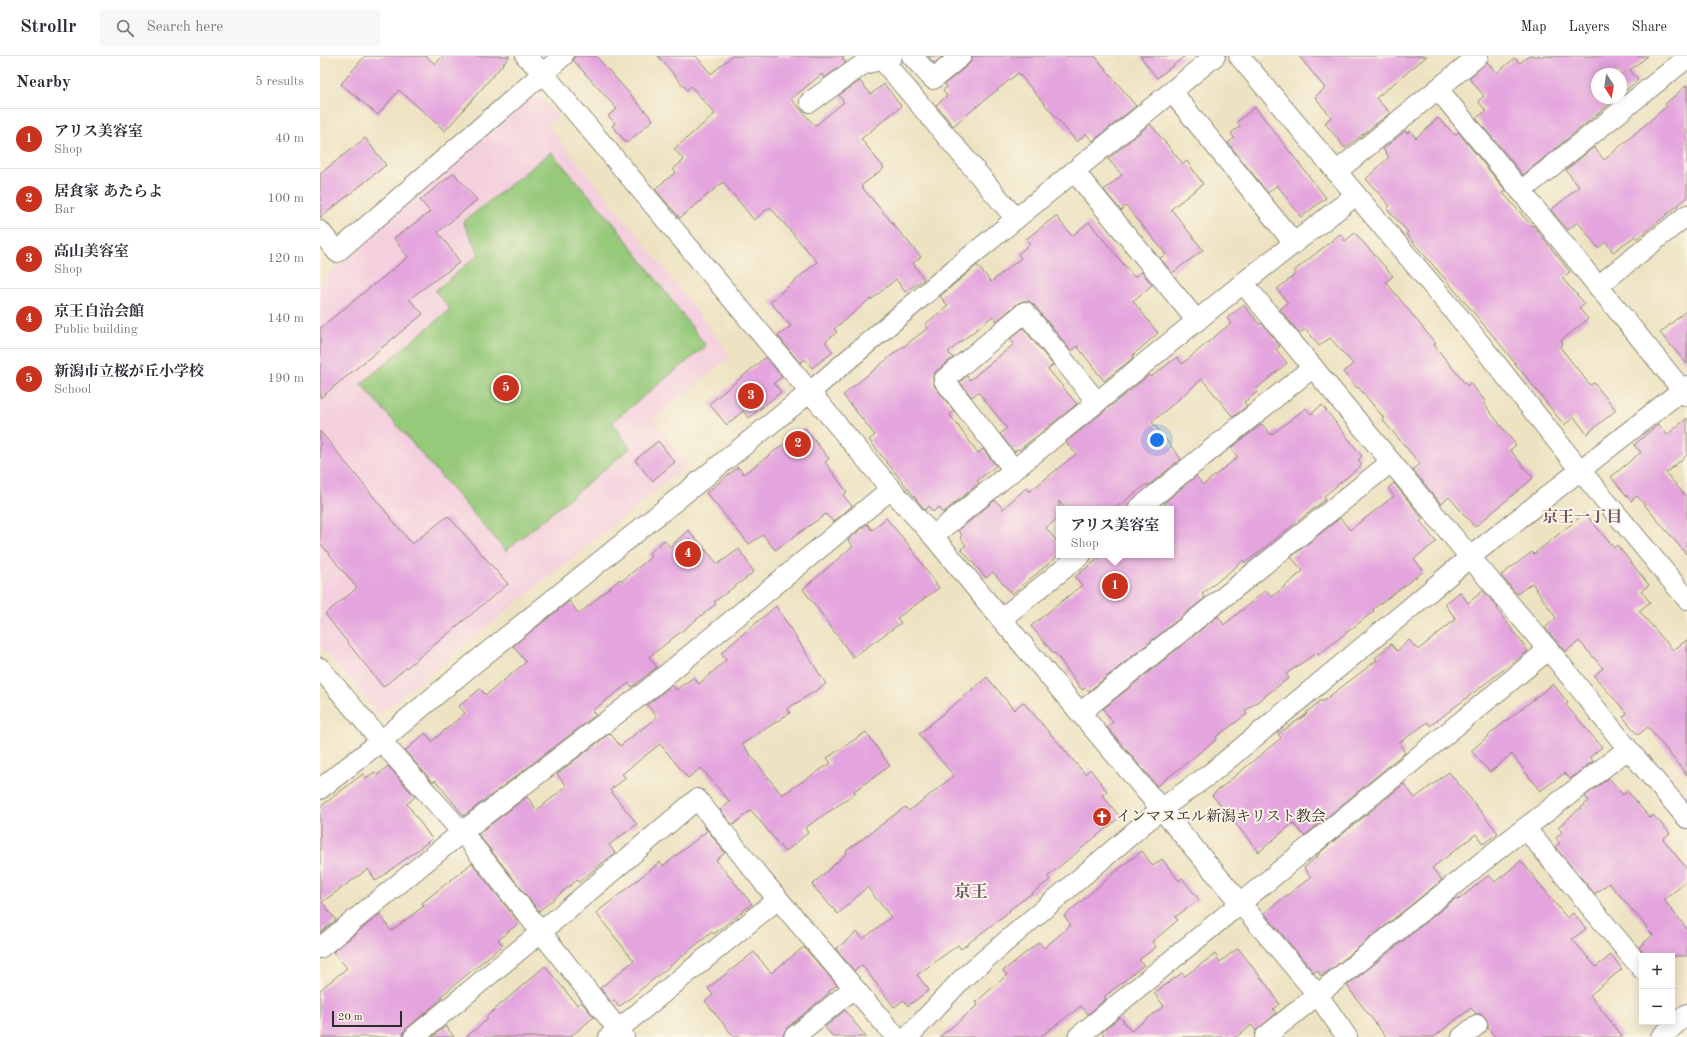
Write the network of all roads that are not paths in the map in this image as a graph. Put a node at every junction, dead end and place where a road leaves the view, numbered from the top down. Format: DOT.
graph roads {
  1 [pos="526,56"];
  2 [pos="563,56"];
  3 [pos="912,56"];
  4 [pos="961,56"];
  5 [pos="1215,56"];
  6 [pos="1239,56"];
  7 [pos="1478,56"];
  8 [pos="884,57"];
  9 [pos="1687,58"];
  10 [pos="542,72"];
  11 [pos="1438,89"];
  12 [pos="1172,92"];
  13 [pos="810,102"];
  14 [pos="1074,171"];
  15 [pos="1336,172"];
  16 [pos="1521,191"];
  17 [pos="1356,195"];
  18 [pos="1687,215"];
  19 [pos="1016,219"];
  20 [pos="320,231"];
  21 [pos="1294,243"];
  22 [pos="1243,283"];
  23 [pos="1598,286"];
  24 [pos="1197,321"];
  25 [pos="1313,367"];
  26 [pos="1685,390"];
  27 [pos="810,392"];
  28 [pos="1098,402"];
  29 [pos="1391,462"];
  30 [pos="1014,470"];
  31 [pos="1580,470"];
  32 [pos="891,489"];
  33 [pos="1142,506"];
  34 [pos="933,536"];
  35 [pos="1470,557"];
  36 [pos="1077,558"];
  37 [pos="1687,599"];
  38 [pos="1001,619"];
  39 [pos="1548,650"];
  40 [pos="320,668"];
  41 [pos="1080,713"];
  42 [pos="381,741"];
  43 [pos="1628,749"];
  44 [pos="320,789"];
  45 [pos="1161,809"];
  46 [pos="1687,818"];
  47 [pos="1525,828"];
  48 [pos="462,832"];
  49 [pos="778,898"];
  50 [pos="1240,903"];
  51 [pos="541,932"];
  52 [pos="320,948"];
  53 [pos="1639,965"];
  54 [pos="854,988"];
  55 [pos="1317,994"];
  56 [pos="1682,1015"];
  57 [pos="617,1034"];
  58 [pos="414,1037"];
  59 [pos="794,1037"];
  60 [pos="896,1037"];
  61 [pos="908,1037"];
  62 [pos="1078,1037"];
  63 [pos="1265,1037"];
  64 [pos="1347,1037"];
  65 [pos="1661,1037"];
  1 -- 10 [label="street"];
  2 -- 10 [label="street"];
  3 -- 4 [label="street"];
  5 -- 12 [label="street"];
  6 -- 15 [label="street"];
  7 -- 11 [label="street"];
  8 -- 13 [label="street"];
  8 -- 19 [label="street"];
  9 -- 16 [label="street"];
  10 -- 20 [label="street"];
  10 -- 27 [label="street"];
  11 -- 15 [label="street"];
  11 -- 16 [label="street"];
  12 -- 14 [label="street"];
  12 -- 21 [label="street"];
  14 -- 19 [label="street"];
  14 -- 24 [label="street"];
  15 -- 17 [label="street"];
  16 -- 23 [label="street"];
  17 -- 21 [label="street"];
  17 -- 31 [label="street"];
  18 -- 23 [label="street"];
  19 -- 27 [label="street"];
  21 -- 22 [label="street"];
  22 -- 24 [label="street"];
  22 -- 25 [label="street"];
  23 -- 26 [label="street"];
  24 -- 28 [label="street"];
  25 -- 29 [label="street"];
  25 -- 33 [label="street"];
  26 -- 31 [label="street"];
  27 -- 32 [label="street"];
  27 -- 42 [label="street"];
  28 -- 30 [label="street"];
  28 -- 30 [label="street"];
  29 -- 35 [label="street"];
  29 -- 41 [label="street"];
  30 -- 34 [label="street"];
  31 -- 35 [label="street"];
  31 -- 37 [label="street"];
  32 -- 34 [label="street"];
  32 -- 48 [label="street"];
  34 -- 38 [label="street"];
  35 -- 39 [label="street"];
  35 -- 45 [label="street"];
  36 -- 38 [label="street"];
  38 -- 41 [label="street"];
  39 -- 43 [label="street"];
  39 -- 50 [label="street"];
  40 -- 42 [label="street"];
  41 -- 45 [label="street"];
  42 -- 44 [label="street"];
  42 -- 48 [label="street"];
  43 -- 46 [label="street"];
  43 -- 47 [label="street"];
  45 -- 50 [label="street"];
  45 -- 61 [label="street"];
  47 -- 53 [label="street"];
  47 -- 55 [label="street"];
  48 -- 51 [label="street"];
  48 -- 52 [label="street"];
  49 -- 51 [label="street"];
  49 -- 54 [label="street"];
  49 -- 57 [label="street"];
  50 -- 55 [label="street"];
  50 -- 62 [label="street"];
  51 -- 57 [label="street"];
  51 -- 58 [label="street"];
  54 -- 59 [label="street"];
  54 -- 60 [label="street"];
  55 -- 63 [label="street"];
  55 -- 64 [label="street"];
  56 -- 65 [label="street"];
}
